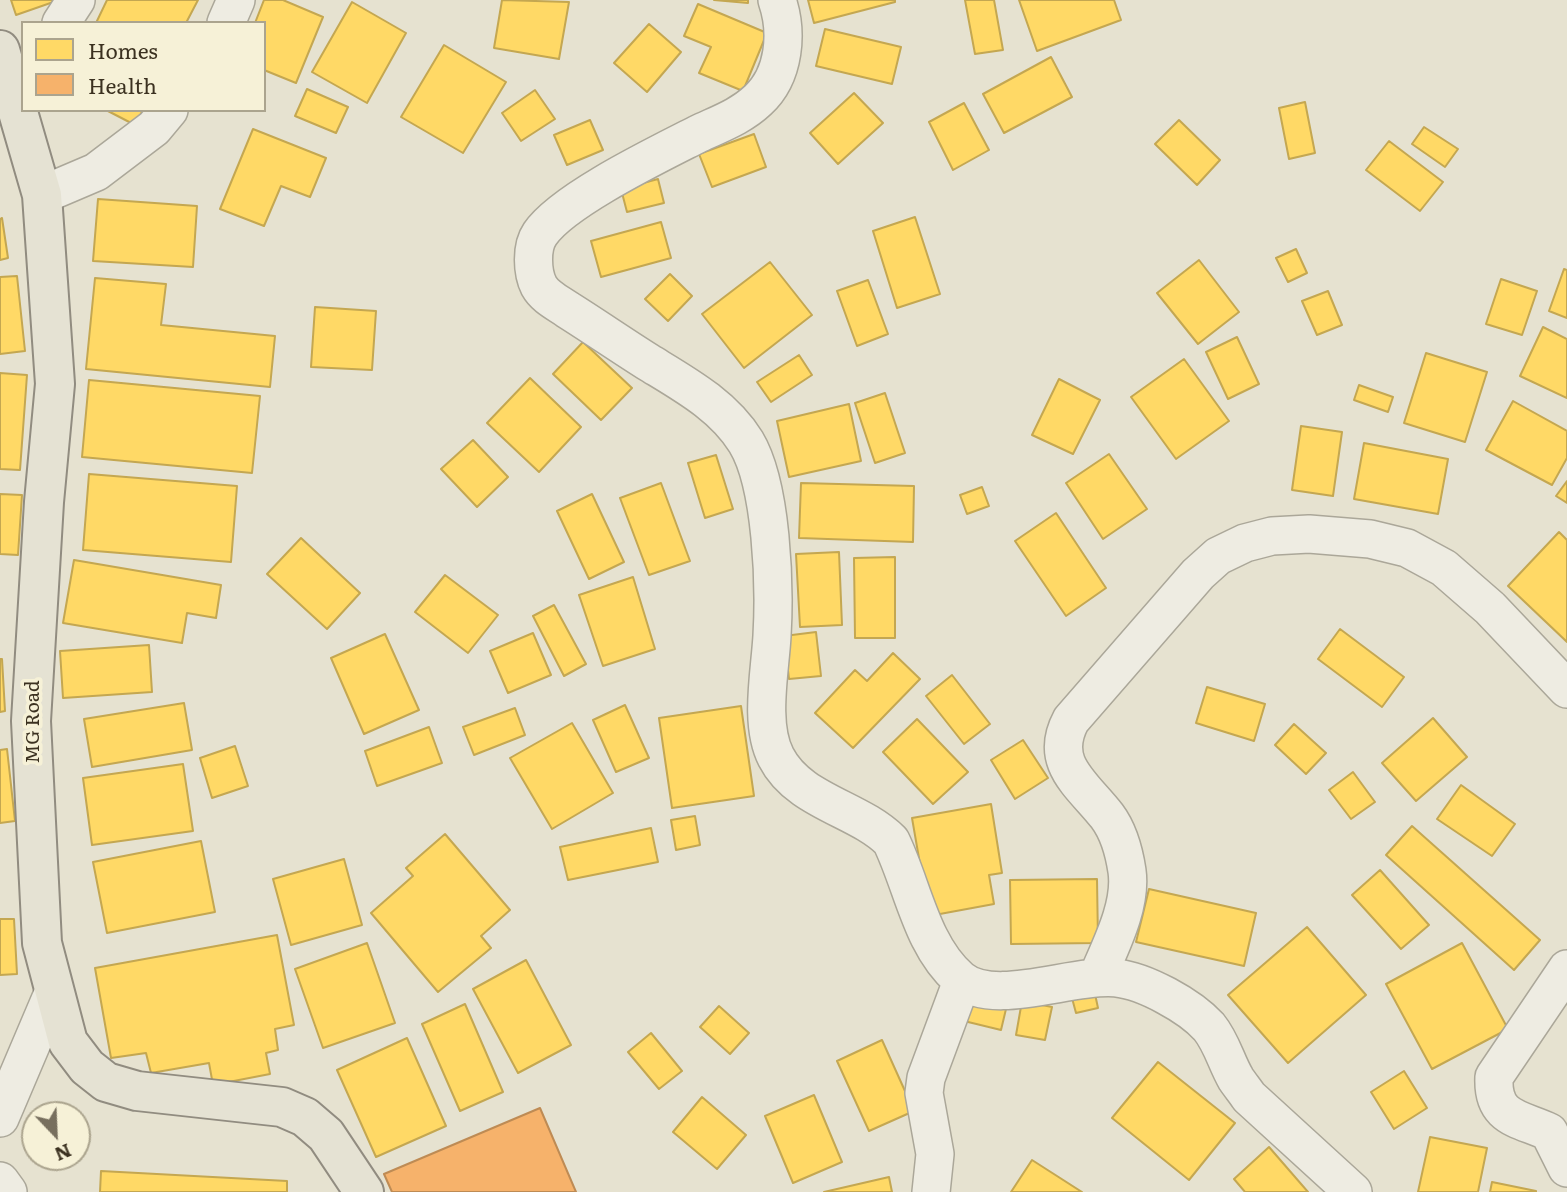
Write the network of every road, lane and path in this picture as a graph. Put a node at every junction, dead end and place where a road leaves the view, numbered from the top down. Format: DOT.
graph roads {
  1 [pos="76,0"];
  2 [pos="236,0"];
  3 [pos="777,0"];
  4 [pos="62,21"];
  5 [pos="227,21"];
  6 [pos="10,60"];
  7 [pos="21,108"];
  8 [pos="22,112"];
  9 [pos="167,112"];
  10 [pos="41,195"];
  11 [pos="1567,689"];
  12 [pos="1567,969"];
  13 [pos="1097,978"];
  14 [pos="962,981"];
  15 [pos="54,990"];
  16 [pos="0,1118"];
  17 [pos="1567,1168"];
  18 [pos="0,1181"];
  19 [pos="8,1192"];
  20 [pos="364,1192"];
  21 [pos="931,1192"];
  22 [pos="1353,1192"];
  1 -- 4 [label="street"];
  2 -- 5 [label="street"];
  3 -- 14 [label="street"];
  6 -- 7 [label="main road, MG Road"];
  8 -- 10 [label="main road, MG Road"];
  9 -- 10 [label="street"];
  10 -- 15 [label="main road, MG Road"];
  11 -- 13 [label="street"];
  12 -- 17 [label="street"];
  13 -- 14 [label="street"];
  13 -- 22 [label="street"];
  14 -- 21 [label="street"];
  15 -- 16 [label="street"];
  15 -- 20 [label="main road, MG Road"];
  18 -- 19 [label="street"];
}
